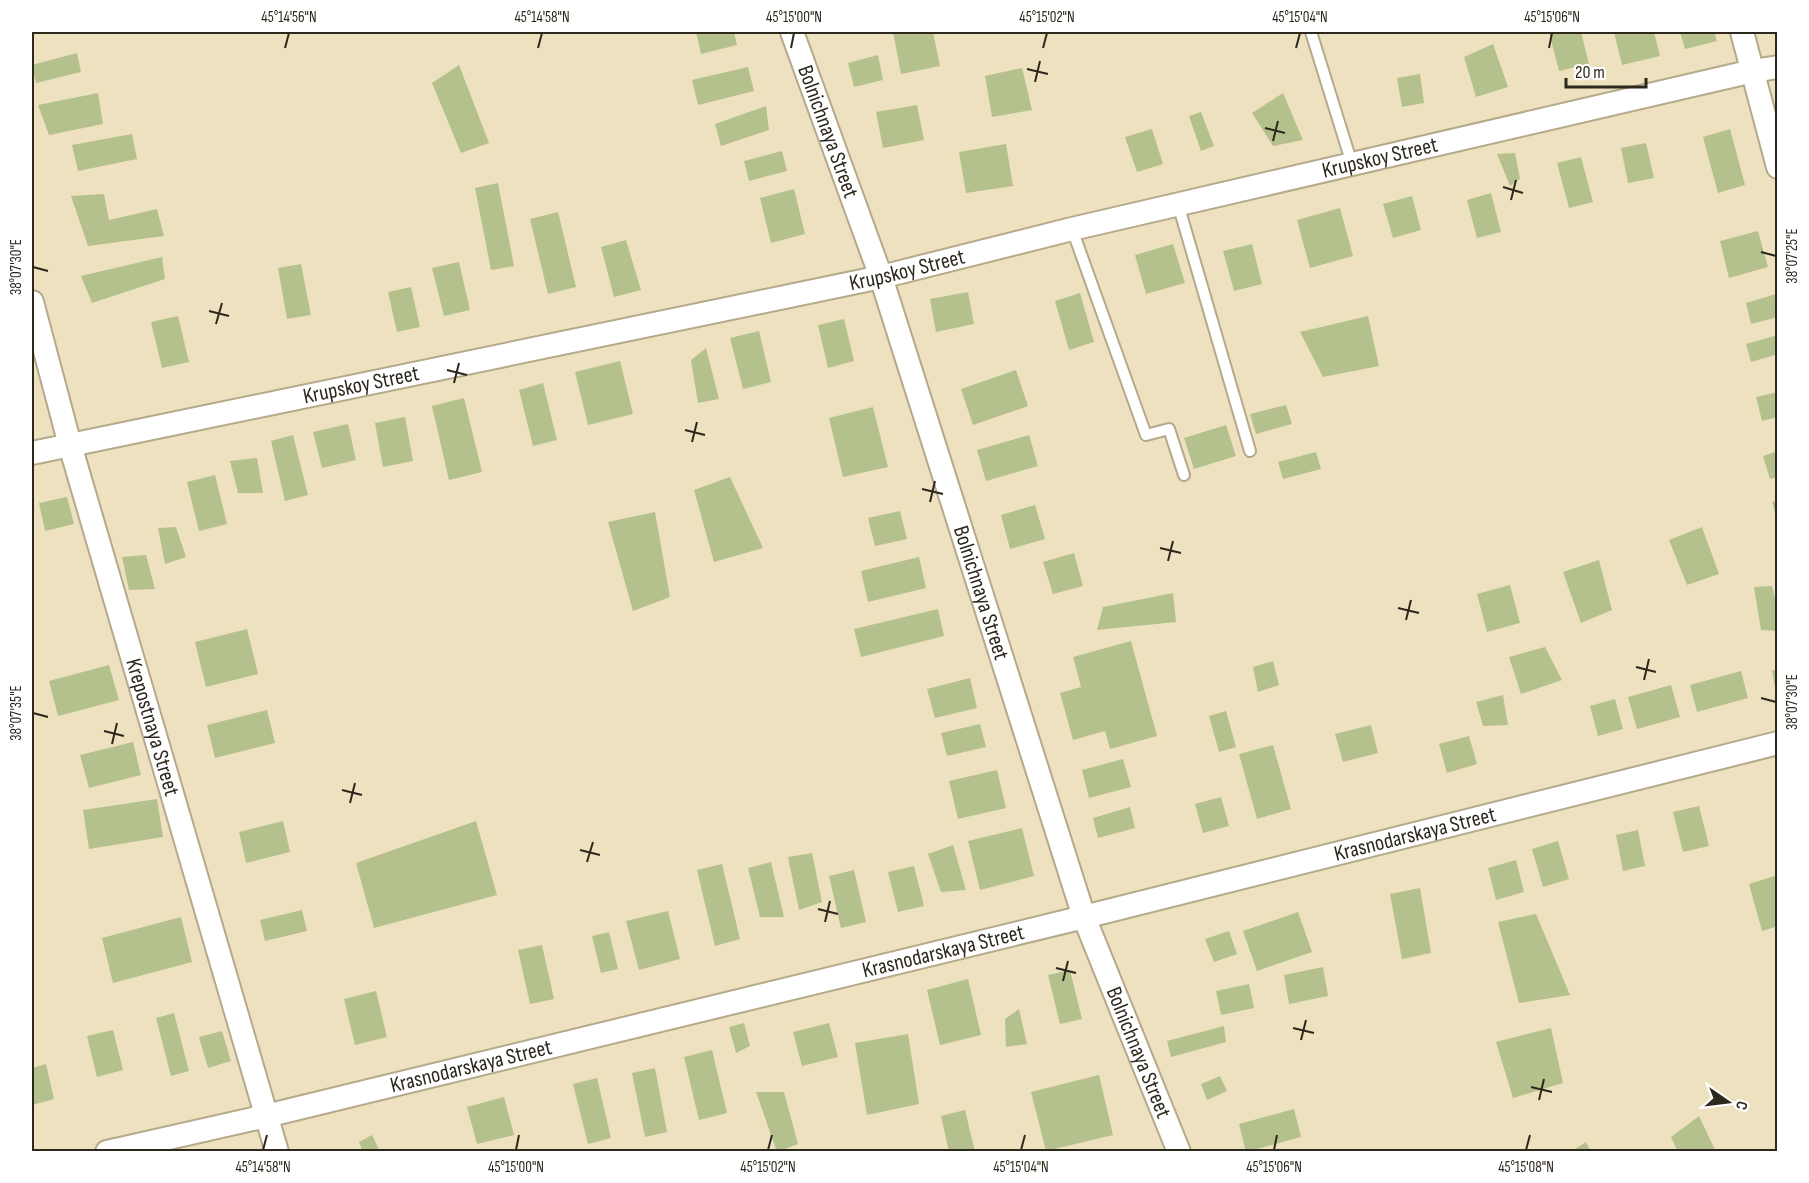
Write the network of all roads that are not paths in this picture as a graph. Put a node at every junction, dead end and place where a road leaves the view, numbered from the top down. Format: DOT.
graph roads {
  1 [pos="792,32"];
  2 [pos="1311,32"];
  3 [pos="1742,32"];
  4 [pos="1778,67"];
  5 [pos="1753,71"];
  6 [pos="1352,164"];
  7 [pos="1778,167"];
  8 [pos="1178,204"];
  9 [pos="1072,229"];
  10 [pos="881,277"];
  11 [pos="32,302"];
  12 [pos="70,445"];
  13 [pos="1250,451"];
  14 [pos="32,453"];
  15 [pos="1184,476"];
  16 [pos="1778,743"];
  17 [pos="1084,917"];
  18 [pos="266,1116"];
  19 [pos="107,1152"];
  20 [pos="277,1152"];
  21 [pos="1179,1152"];
  1 -- 10 [label="street, Bolnichnaya Street"];
  2 -- 6 [label="lane"];
  3 -- 5 [label="street"];
  4 -- 5 [label="street, Krupskoy Street"];
  5 -- 6 [label="street, Krupskoy Street"];
  5 -- 7 [label="street"];
  6 -- 8 [label="street, Krupskoy Street"];
  8 -- 9 [label="street, Krupskoy Street"];
  8 -- 13 [label="lane"];
  9 -- 10 [label="street, Krupskoy Street"];
  9 -- 15 [label="lane"];
  10 -- 12 [label="street, Krupskoy Street"];
  10 -- 17 [label="street, Bolnichnaya Street"];
  11 -- 12 [label="street, Krepostnaya Street"];
  12 -- 14 [label="street, Krupskoy Street"];
  12 -- 18 [label="street, Krepostnaya Street"];
  16 -- 17 [label="street, Krasnodarskaya Street"];
  17 -- 18 [label="street, Krasnodarskaya Street"];
  17 -- 21 [label="street, Bolnichnaya Street"];
  18 -- 19 [label="street, Krasnodarskaya Street"];
  18 -- 20 [label="street, Krepostnaya Street"];
}
